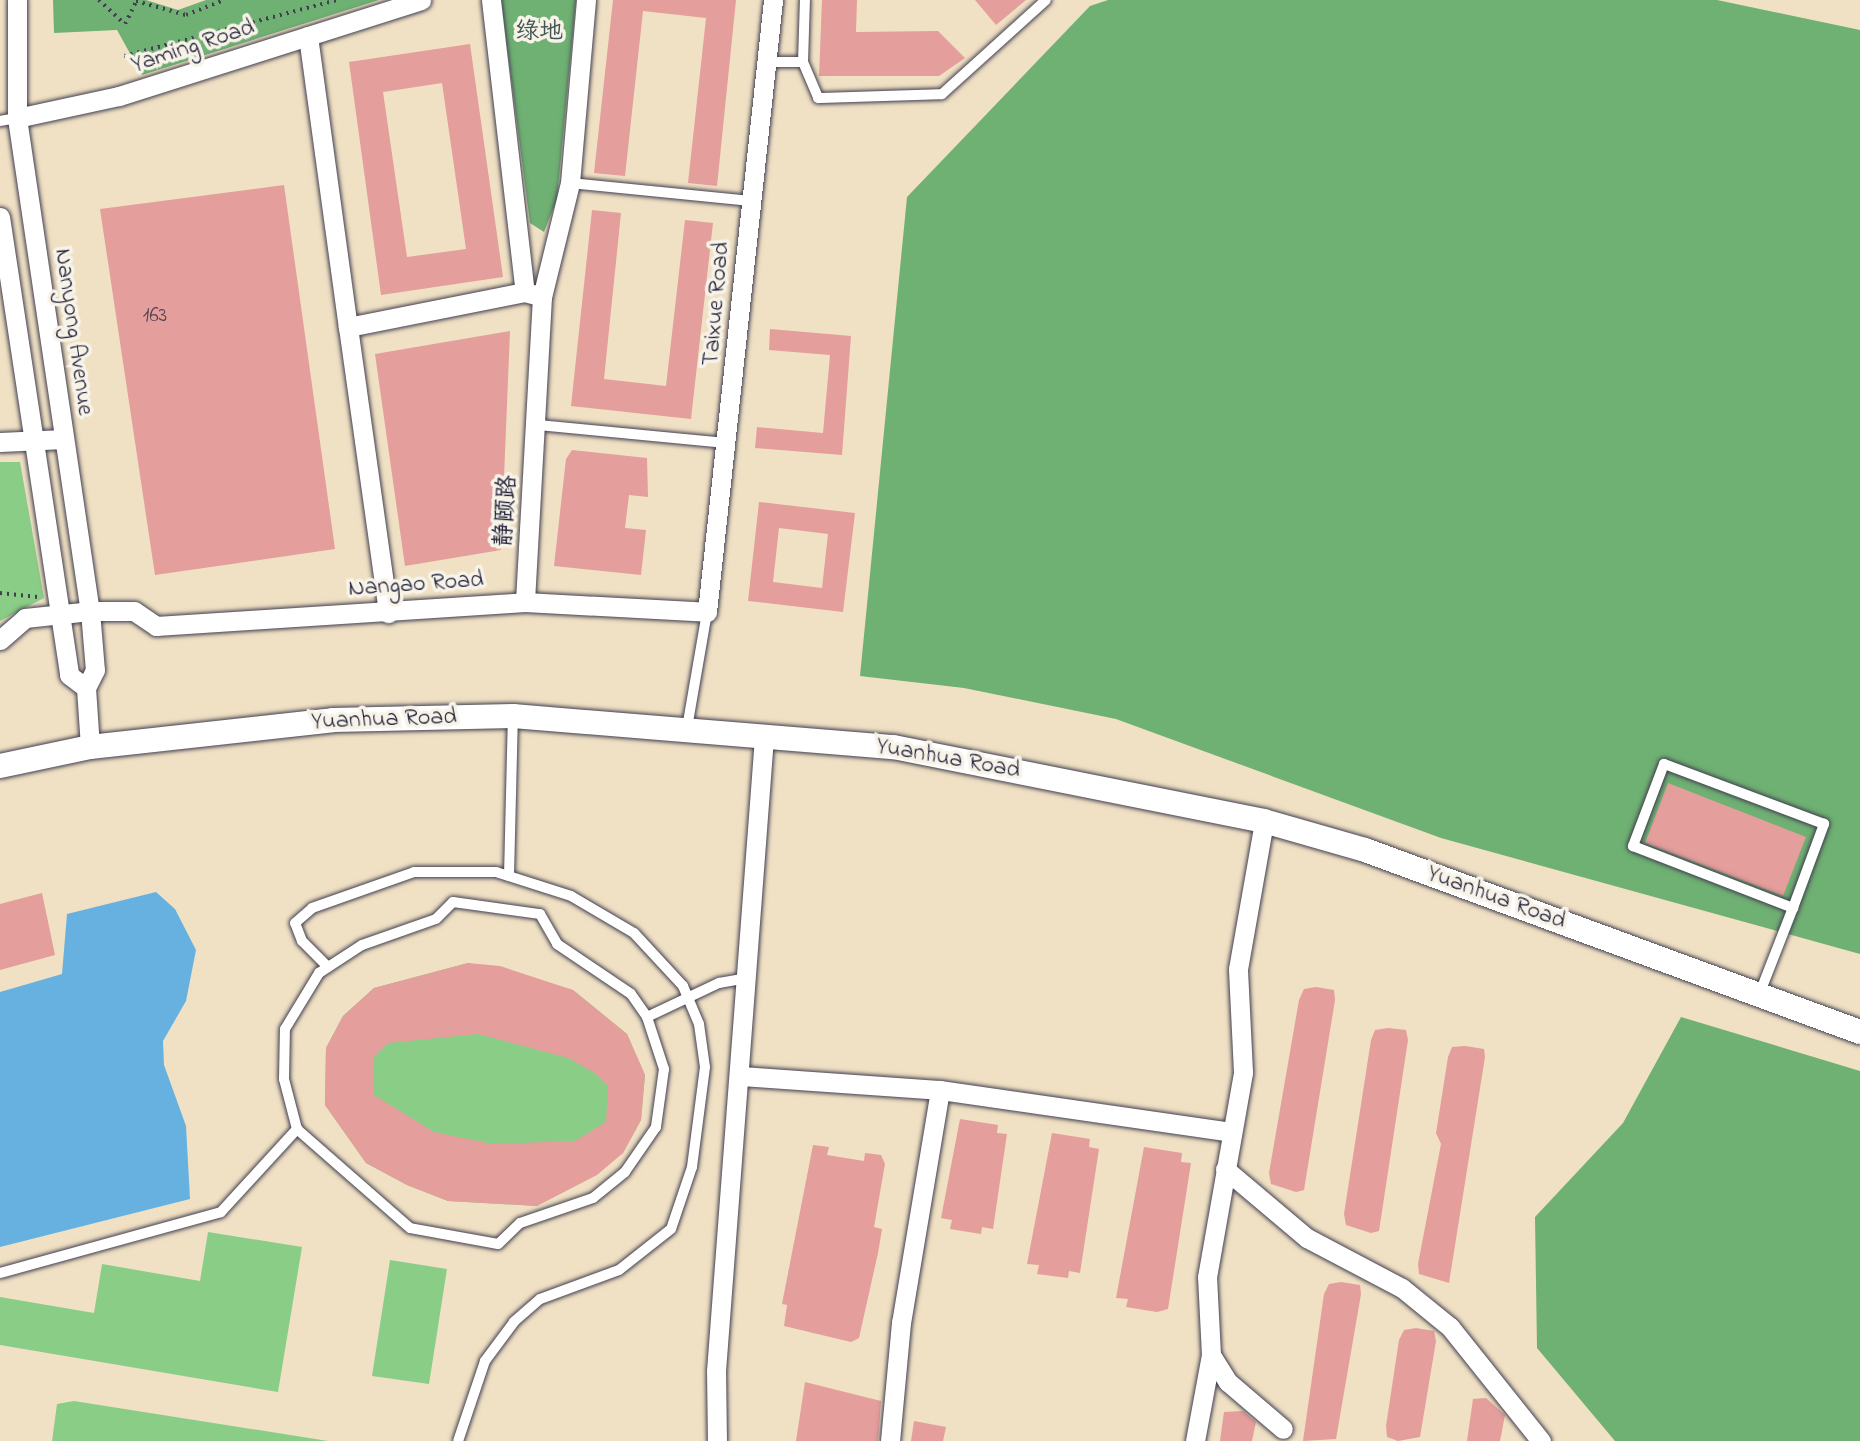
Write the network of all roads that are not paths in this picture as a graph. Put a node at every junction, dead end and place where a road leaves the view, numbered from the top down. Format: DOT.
graph roads {
  1 [pos="17,0"];
  2 [pos="421,0"];
  3 [pos="491,0"];
  4 [pos="586,0"];
  5 [pos="773,0"];
  6 [pos="804,0"];
  7 [pos="1046,0"];
  8 [pos="308,36"];
  9 [pos="766,62"];
  10 [pos="803,62"];
  11 [pos="8,120"];
  12 [pos="569,183"];
  13 [pos="751,201"];
  14 [pos="0,217"];
  15 [pos="534,295"];
  16 [pos="348,327"];
  17 [pos="538,425"];
  18 [pos="64,439"];
  19 [pos="0,442"];
  20 [pos="32,442"];
  21 [pos="726,443"];
  22 [pos="525,602"];
  23 [pos="90,611"];
  24 [pos="707,612"];
  25 [pos="388,613"];
  26 [pos="60,614"];
  27 [pos="0,640"];
  28 [pos="86,688"];
  29 [pos="513,716"];
  30 [pos="686,731"];
  31 [pos="764,737"];
  32 [pos="90,747"];
  33 [pos="0,766"];
  34 [pos="1264,821"];
  35 [pos="509,876"];
  36 [pos="1793,908"];
  37 [pos="328,967"];
  38 [pos="747,978"];
  39 [pos="1759,996"];
  40 [pos="688,998"];
  41 [pos="647,1017"];
  42 [pos="1860,1032"];
  43 [pos="740,1076"];
  44 [pos="940,1090"];
  45 [pos="297,1129"];
  46 [pos="1232,1132"];
  47 [pos="1225,1169"];
  48 [pos="0,1273"];
  49 [pos="1211,1355"];
  50 [pos="1283,1429"];
  51 [pos="458,1441"];
  52 [pos="717,1441"];
  53 [pos="890,1441"];
  54 [pos="1195,1441"];
  55 [pos="1541,1441"];
  1 -- 11 [label="street, Nanyong Avenue"];
  2 -- 8 [label="street, Yaming Road"];
  3 -- 15 [label="street"];
  4 -- 12 [label="street"];
  5 -- 9 [label="street, Taixue Road"];
  6 -- 10 [label="lane"];
  7 -- 10 [label="lane"];
  8 -- 11 [label="street, Yaming Road"];
  8 -- 16 [label="street"];
  9 -- 10 [label="lane"];
  9 -- 13 [label="street, Taixue Road"];
  11 -- 18 [label="street, Nanyong Avenue"];
  12 -- 13 [label="lane"];
  12 -- 15 [label="street"];
  13 -- 21 [label="street, Taixue Road"];
  14 -- 20 [label="street"];
  15 -- 16 [label="street"];
  15 -- 17 [label="street, 静颐路"];
  16 -- 25 [label="street"];
  17 -- 21 [label="lane"];
  17 -- 22 [label="street, 静颐路"];
  18 -- 20 [label="street"];
  18 -- 23 [label="street, Nanyong Avenue"];
  19 -- 20 [label="street"];
  20 -- 26 [label="street"];
  21 -- 24 [label="street, Taixue Road"];
  22 -- 24 [label="street, Nangao Road"];
  22 -- 25 [label="street, Nangao Road"];
  23 -- 25 [label="street, Nangao Road"];
  23 -- 26 [label="street"];
  23 -- 28 [label="street, Nanyong Avenue"];
  24 -- 30 [label="lane"];
  26 -- 27 [label="street"];
  26 -- 28 [label="street"];
  28 -- 32 [label="street"];
  29 -- 30 [label="street, Yuanhua Road"];
  29 -- 32 [label="street, Yuanhua Road"];
  29 -- 35 [label="lane"];
  30 -- 31 [label="street, Yuanhua Road"];
  31 -- 34 [label="street, Yuanhua Road"];
  31 -- 38 [label="street"];
  32 -- 33 [label="street, Yuanhua Road"];
  34 -- 39 [label="street, Yuanhua Road"];
  34 -- 46 [label="street"];
  35 -- 37 [label="lane"];
  35 -- 40 [label="lane"];
  36 -- 36 [label="lane"];
  36 -- 39 [label="lane"];
  37 -- 41 [label="lane"];
  37 -- 45 [label="lane"];
  38 -- 40 [label="lane"];
  38 -- 43 [label="street"];
  39 -- 42 [label="street, Yuanhua Road"];
  40 -- 41 [label="lane"];
  40 -- 51 [label="lane"];
  41 -- 45 [label="lane"];
  43 -- 44 [label="street"];
  43 -- 52 [label="street"];
  44 -- 46 [label="street"];
  44 -- 53 [label="street"];
  45 -- 48 [label="lane"];
  46 -- 47 [label="street"];
  47 -- 49 [label="street"];
  47 -- 55 [label="street"];
  49 -- 50 [label="street"];
  49 -- 54 [label="street"];
}
